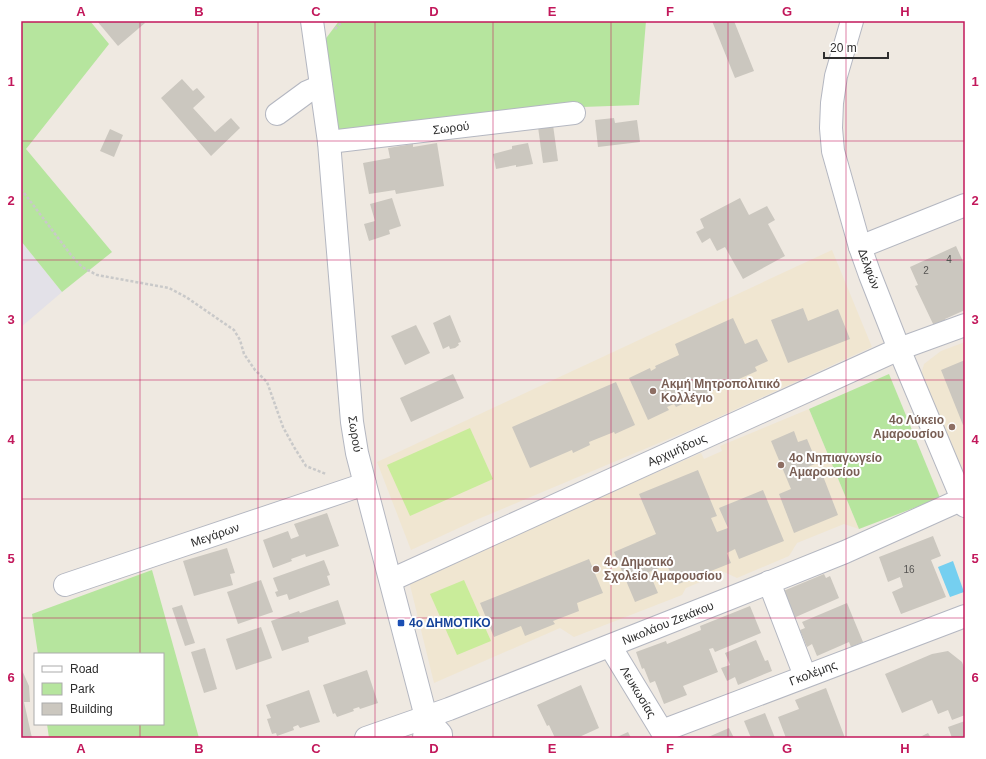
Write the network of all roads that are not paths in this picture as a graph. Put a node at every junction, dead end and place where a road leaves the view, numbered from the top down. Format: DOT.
graph roads {
  1 [pos="312,21"];
  2 [pos="852,21"];
  3 [pos="321,86"];
  4 [pos="574,113"];
  5 [pos="277,114"];
  6 [pos="329,142"];
  7 [pos="965,205"];
  8 [pos="860,247"];
  9 [pos="965,325"];
  10 [pos="899,349"];
  11 [pos="365,484"];
  12 [pos="964,501"];
  13 [pos="390,580"];
  14 [pos="769,582"];
  15 [pos="65,585"];
  16 [pos="965,616"];
  17 [pos="610,646"];
  18 [pos="805,676"];
  19 [pos="425,728"];
  20 [pos="664,734"];
  21 [pos="366,738"];
  22 [pos="442,738"];
  1 -- 3 [label="street, Σωρού"];
  2 -- 8 [label="street, Δελφών"];
  3 -- 5 [label="street"];
  3 -- 6 [label="street, Σωρού"];
  4 -- 6 [label="street, Σωρού"];
  6 -- 11 [label="street, Σωρού"];
  7 -- 8 [label="street"];
  8 -- 10 [label="street, Δελφών"];
  9 -- 10 [label="street, Αρχιμήδους"];
  10 -- 12 [label="street, Δελφών"];
  10 -- 13 [label="street, Αρχιμήδους"];
  11 -- 13 [label="street, Σωρού"];
  11 -- 15 [label="street, Μεγάρων"];
  12 -- 14 [label="street, Νικολάου Ζεκάκου"];
  13 -- 19 [label="street, Σωρού"];
  14 -- 17 [label="street, Νικολάου Ζεκάκου"];
  14 -- 18 [label="street"];
  16 -- 18 [label="street, Γκολέμης"];
  17 -- 19 [label="street, Νικολάου Ζεκάκου"];
  17 -- 20 [label="street, Λευκωσίας"];
  18 -- 20 [label="street, Γκολέμης"];
  19 -- 21 [label="street, Νικολάου Ζεκάκου"];
  19 -- 22 [label="street, Σωρού"];
}
